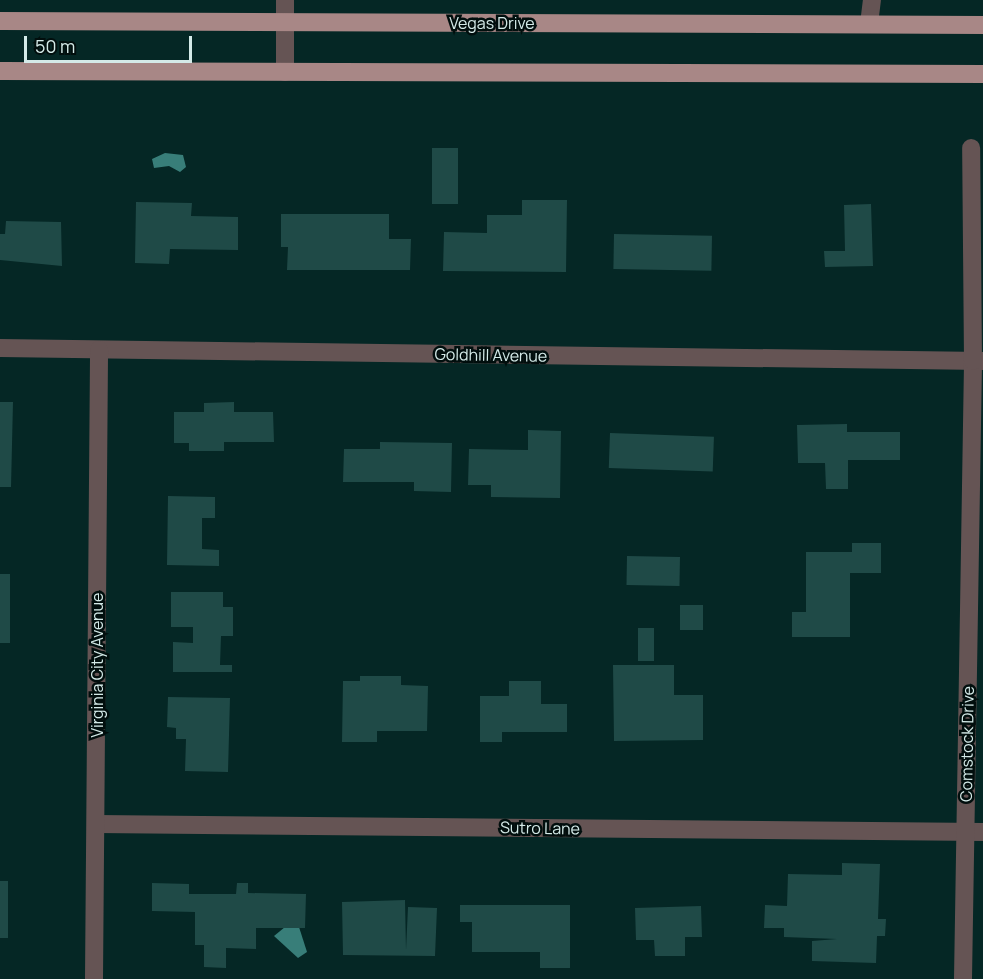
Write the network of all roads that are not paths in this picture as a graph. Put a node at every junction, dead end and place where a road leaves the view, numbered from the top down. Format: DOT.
graph roads {
  1 [pos="285,0"];
  2 [pos="872,0"];
  3 [pos="0,21"];
  4 [pos="285,22"];
  5 [pos="869,24"];
  6 [pos="983,25"];
  7 [pos="0,71"];
  8 [pos="285,72"];
  9 [pos="983,74"];
  10 [pos="971,148"];
  11 [pos="0,348"];
  12 [pos="99,350"];
  13 [pos="978,361"];
  14 [pos="96,824"];
  15 [pos="974,832"];
  16 [pos="94,979"];
  17 [pos="963,979"];
  1 -- 4 [label="street"];
  2 -- 5 [label="street"];
  3 -- 4 [label="main road, Vegas Drive"];
  4 -- 5 [label="main road, Vegas Drive"];
  4 -- 8 [label="street"];
  5 -- 6 [label="main road, Vegas Drive"];
  7 -- 8 [label="main road"];
  8 -- 9 [label="main road"];
  10 -- 13 [label="street, Comstock Drive"];
  11 -- 12 [label="street, Goldhill Avenue"];
  12 -- 13 [label="street, Goldhill Avenue"];
  12 -- 14 [label="street, Virginia City Avenue"];
  13 -- 15 [label="street, Comstock Drive"];
  14 -- 15 [label="street, Sutro Lane"];
  14 -- 16 [label="street, Virginia City Avenue"];
  15 -- 17 [label="street, Comstock Drive"];
}
